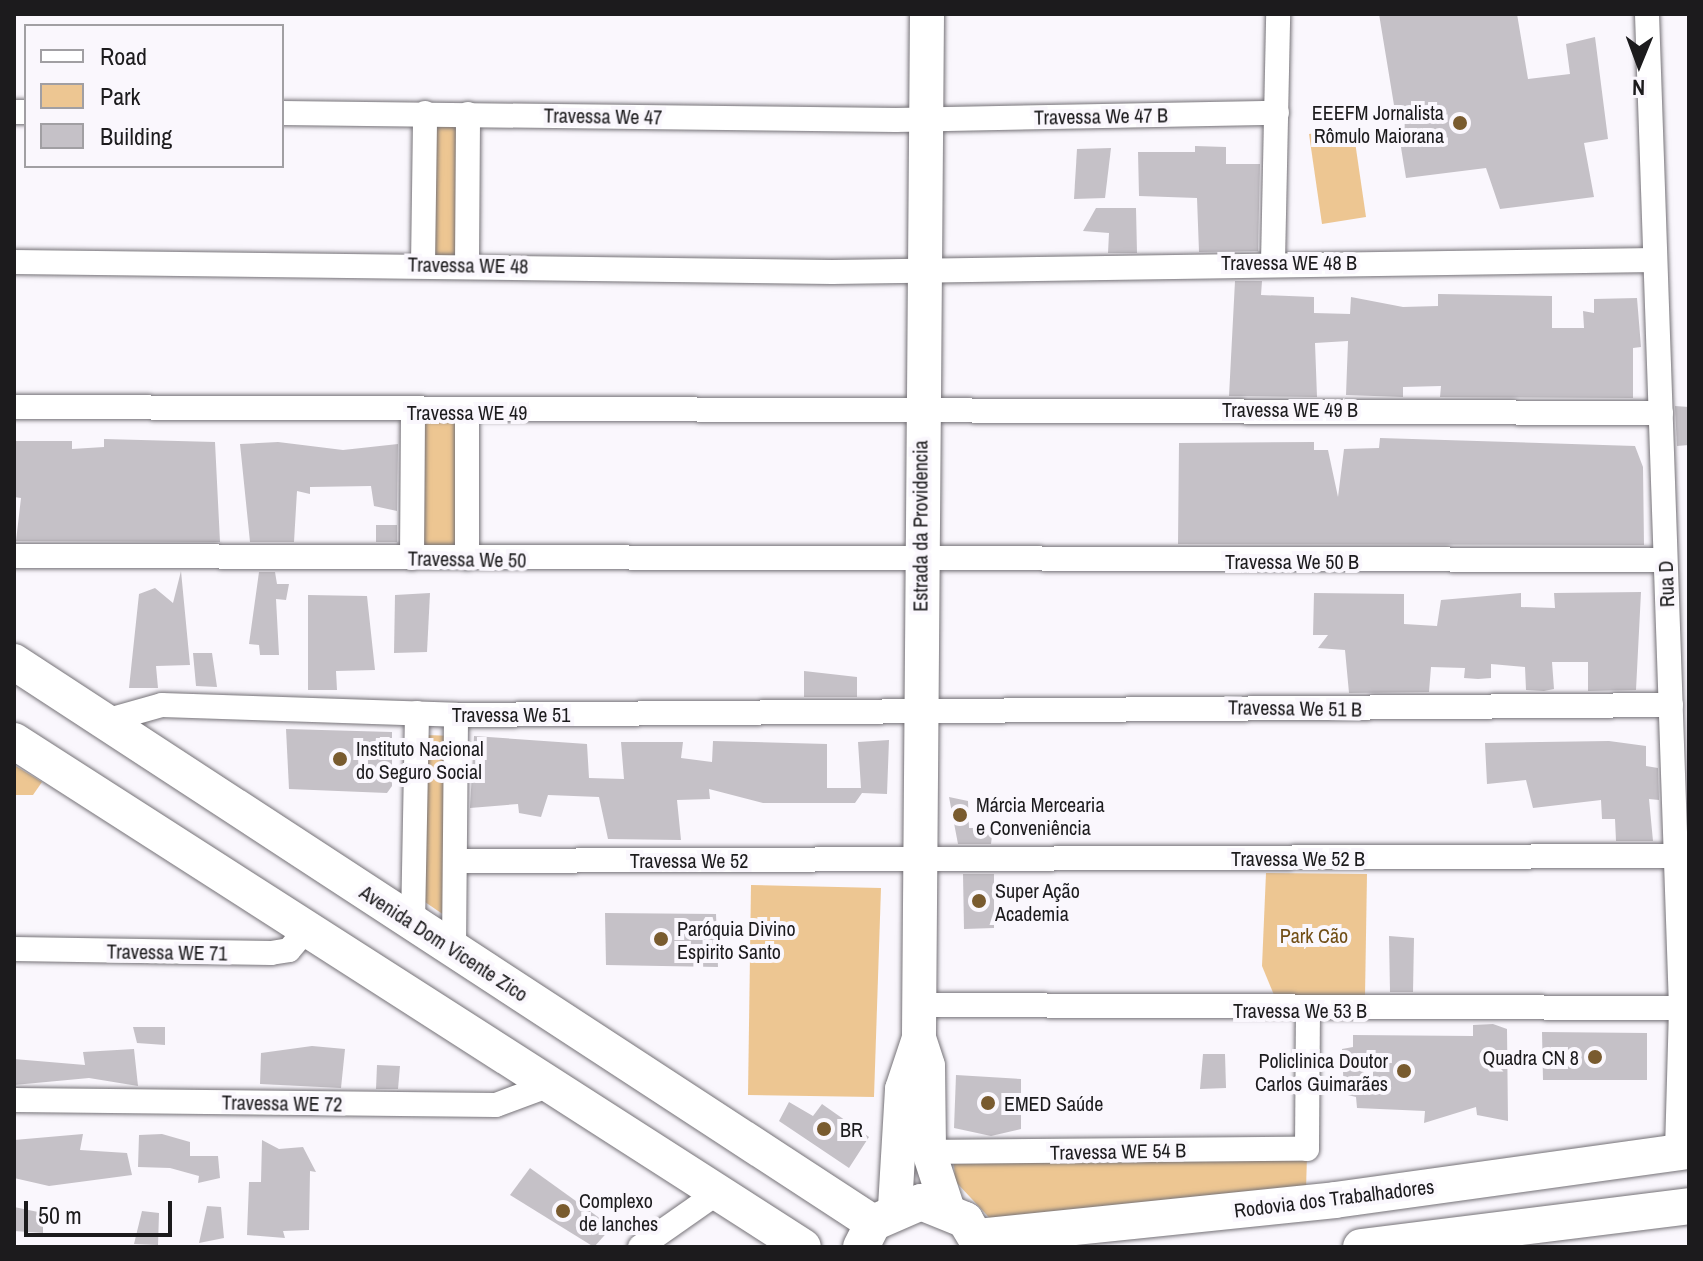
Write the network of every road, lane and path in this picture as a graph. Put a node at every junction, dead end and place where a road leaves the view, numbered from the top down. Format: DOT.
graph roads {
  1 [pos="927,14"];
  2 [pos="1278,14"];
  3 [pos="1647,14"];
  4 [pos="284,113"];
  5 [pos="425,113"];
  6 [pos="1277,113"];
  7 [pos="468,114"];
  8 [pos="925,118"];
  9 [pos="1655,260"];
  10 [pos="14,262"];
  11 [pos="1273,262"];
  12 [pos="467,264"];
  13 [pos="423,265"];
  14 [pos="922,267"];
  15 [pos="14,407"];
  16 [pos="920,408"];
  17 [pos="413,412"];
  18 [pos="467,413"];
  19 [pos="1661,413"];
  20 [pos="14,556"];
  21 [pos="412,558"];
  22 [pos="467,558"];
  23 [pos="1665,560"];
  24 [pos="920,561"];
  25 [pos="14,662"];
  26 [pos="1671,705"];
  27 [pos="919,712"];
  28 [pos="417,713"];
  29 [pos="456,715"];
  30 [pos="105,721"];
  31 [pos="14,741"];
  32 [pos="1676,856"];
  33 [pos="919,860"];
  34 [pos="458,861"];
  35 [pos="413,923"];
  36 [pos="309,926"];
  37 [pos="14,949"];
  38 [pos="454,949"];
  39 [pos="1681,1008"];
  40 [pos="1308,1011"];
  41 [pos="919,1021"];
  42 [pos="547,1086"];
  43 [pos="14,1100"];
  44 [pos="1685,1135"];
  45 [pos="929,1152"];
  46 [pos="720,1191"];
  47 [pos="947,1207"];
  48 [pos="1689,1208"];
  49 [pos="876,1226"];
  50 [pos="980,1242"];
  51 [pos="640,1247"];
  52 [pos="803,1247"];
  53 [pos="1361,1247"];
  1 -- 8 [label="main road, Estrada da Providencia"];
  2 -- 6 [label="street"];
  3 -- 9 [label="street, Rua D"];
  4 -- 5 [label="street, Travessa We 47"];
  5 -- 7 [label="street, Travessa We 47"];
  5 -- 13 [label="street"];
  6 -- 8 [label="street, Travessa We 47 B"];
  6 -- 11 [label="street"];
  7 -- 8 [label="street, Travessa We 47"];
  7 -- 12 [label="street"];
  8 -- 14 [label="main road, Estrada da Providencia"];
  9 -- 11 [label="street, Travessa WE 48 B"];
  9 -- 19 [label="street, Rua D"];
  10 -- 13 [label="street, Travessa WE 48"];
  11 -- 14 [label="street, Travessa WE 48 B"];
  12 -- 13 [label="street, Travessa WE 48"];
  12 -- 14 [label="street, Travessa WE 48"];
  14 -- 16 [label="main road, Estrada da Providencia"];
  15 -- 17 [label="street, Travessa WE 49"];
  16 -- 18 [label="street, Travessa WE 49"];
  16 -- 19 [label="street, Travessa WE 49 B"];
  16 -- 24 [label="main road, Estrada da Providencia"];
  17 -- 18 [label="street, Travessa WE 49"];
  17 -- 21 [label="street"];
  18 -- 22 [label="street"];
  19 -- 23 [label="street, Rua D"];
  20 -- 21 [label="street, Travessa We 50"];
  21 -- 22 [label="street, Travessa We 50"];
  22 -- 24 [label="street, Travessa We 50"];
  23 -- 24 [label="street, Travessa We 50 B"];
  23 -- 26 [label="street, Rua D"];
  24 -- 27 [label="main road, Estrada da Providencia"];
  25 -- 30 [label="main road, Avenida Dom Vicente Zico"];
  26 -- 27 [label="street, Travessa We 51 B"];
  26 -- 32 [label="street, Rua D"];
  27 -- 29 [label="street, Travessa We 51"];
  27 -- 33 [label="main road, Estrada da Providencia"];
  28 -- 29 [label="street, Travessa We 51"];
  28 -- 30 [label="street, Travessa We 51"];
  28 -- 35 [label="street"];
  29 -- 34 [label="street"];
  30 -- 35 [label="main road, Avenida Dom Vicente Zico"];
  31 -- 36 [label="main road"];
  32 -- 33 [label="street, Travessa We 52 B"];
  32 -- 39 [label="street, Rua D"];
  33 -- 34 [label="street, Travessa We 52"];
  33 -- 41 [label="main road, Estrada da Providencia"];
  34 -- 38 [label="street"];
  35 -- 38 [label="main road, Avenida Dom Vicente Zico"];
  36 -- 37 [label="street, Travessa WE 71"];
  36 -- 42 [label="main road"];
  38 -- 49 [label="main road, Avenida Dom Vicente Zico"];
  39 -- 40 [label="street, Travessa We 53 B"];
  39 -- 44 [label="street, Rua D"];
  40 -- 41 [label="street, Travessa We 53 B"];
  40 -- 45 [label="street, Travessa WE 54 B"];
  41 -- 45 [label="main road, Estrada da Providencia"];
  41 -- 49 [label="main road, Estrada da Providencia"];
  42 -- 43 [label="street, Travessa WE 72"];
  42 -- 46 [label="main road"];
  44 -- 50 [label="main road, Rodovia dos Trabalhadores"];
  45 -- 47 [label="main road, Estrada da Providencia"];
  46 -- 51 [label="street"];
  46 -- 52 [label="main road"];
  47 -- 49 [label="main road"];
  47 -- 50 [label="main road"];
  48 -- 53 [label="main road"];
}
